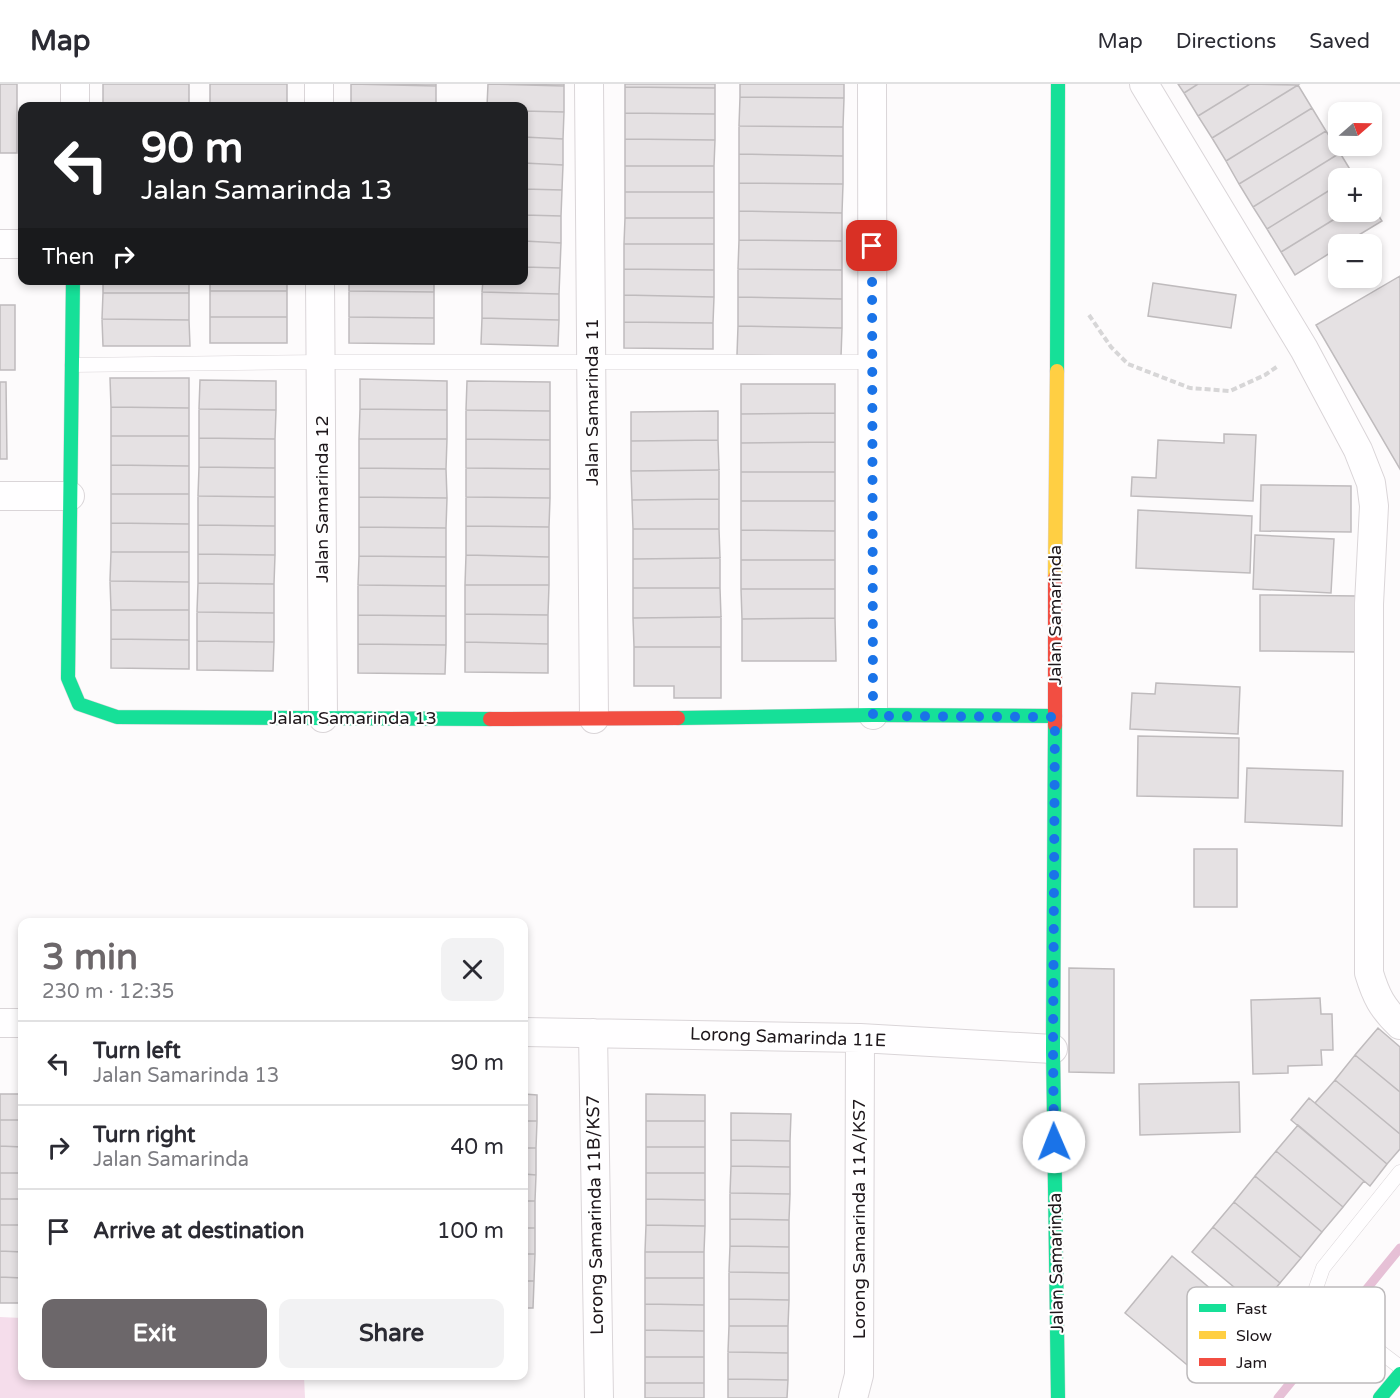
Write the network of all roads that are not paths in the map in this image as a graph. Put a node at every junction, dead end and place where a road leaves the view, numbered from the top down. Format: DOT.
graph roads {
  1 [pos="75,84"];
  2 [pos="319,84"];
  3 [pos="589,84"];
  4 [pos="872,84"];
  5 [pos="1058,84"];
  6 [pos="1144,84"];
  7 [pos="75,102"];
  8 [pos="320,102"];
  9 [pos="0,244"];
  10 [pos="18,244"];
  11 [pos="73,285"];
  12 [pos="320,285"];
  13 [pos="321,362"];
  14 [pos="592,362"];
  15 [pos="873,362"];
  16 [pos="72,365"];
  17 [pos="0,496"];
  18 [pos="70,496"];
  19 [pos="873,716"];
  20 [pos="1055,717"];
  21 [pos="323,718"];
  22 [pos="594,719"];
  23 [pos="0,1023"];
  24 [pos="18,1023"];
  25 [pos="1400,1024"];
  26 [pos="528,1032"];
  27 [pos="593,1033"];
  28 [pos="861,1038"];
  29 [pos="1053,1049"];
  30 [pos="1400,1172"];
  31 [pos="1316,1287"];
  32 [pos="1385,1356"];
  33 [pos="1400,1367"];
  34 [pos="1400,1374"];
  35 [pos="599,1398"];
  36 [pos="853,1398"];
  37 [pos="1058,1398"];
  38 [pos="1380,1398"];
  1 -- 7 [label="street"];
  2 -- 8 [label="street"];
  3 -- 14 [label="street, Jalan Samarinda 11"];
  4 -- 15 [label="street"];
  5 -- 20 [label="street, Jalan Samarinda"];
  6 -- 25 [label="street"];
  9 -- 10 [label="street"];
  11 -- 16 [label="street, Jalan Samarinda 13"];
  12 -- 13 [label="street, Jalan Samarinda 12"];
  13 -- 14 [label="lane"];
  13 -- 16 [label="lane"];
  13 -- 21 [label="street, Jalan Samarinda 12"];
  14 -- 15 [label="lane"];
  14 -- 22 [label="street, Jalan Samarinda 11"];
  15 -- 19 [label="street"];
  16 -- 18 [label="street, Jalan Samarinda 13"];
  17 -- 18 [label="street"];
  18 -- 21 [label="street, Jalan Samarinda 13"];
  19 -- 20 [label="street, Jalan Samarinda 13"];
  19 -- 22 [label="street, Jalan Samarinda 13"];
  20 -- 29 [label="street, Jalan Samarinda"];
  21 -- 22 [label="street, Jalan Samarinda 13"];
  23 -- 24 [label="street"];
  26 -- 27 [label="street, Lorong Samarinda 11E"];
  27 -- 28 [label="street, Lorong Samarinda 11E"];
  27 -- 35 [label="street, Lorong Samarinda 11B/KS7"];
  28 -- 29 [label="street, Lorong Samarinda 11E"];
  28 -- 36 [label="street, Lorong Samarinda 11A/KS7"];
  29 -- 37 [label="street, Jalan Samarinda"];
  30 -- 31 [label="lane"];
  32 -- 33 [label="lane"];
  34 -- 38 [label="street"];
}
